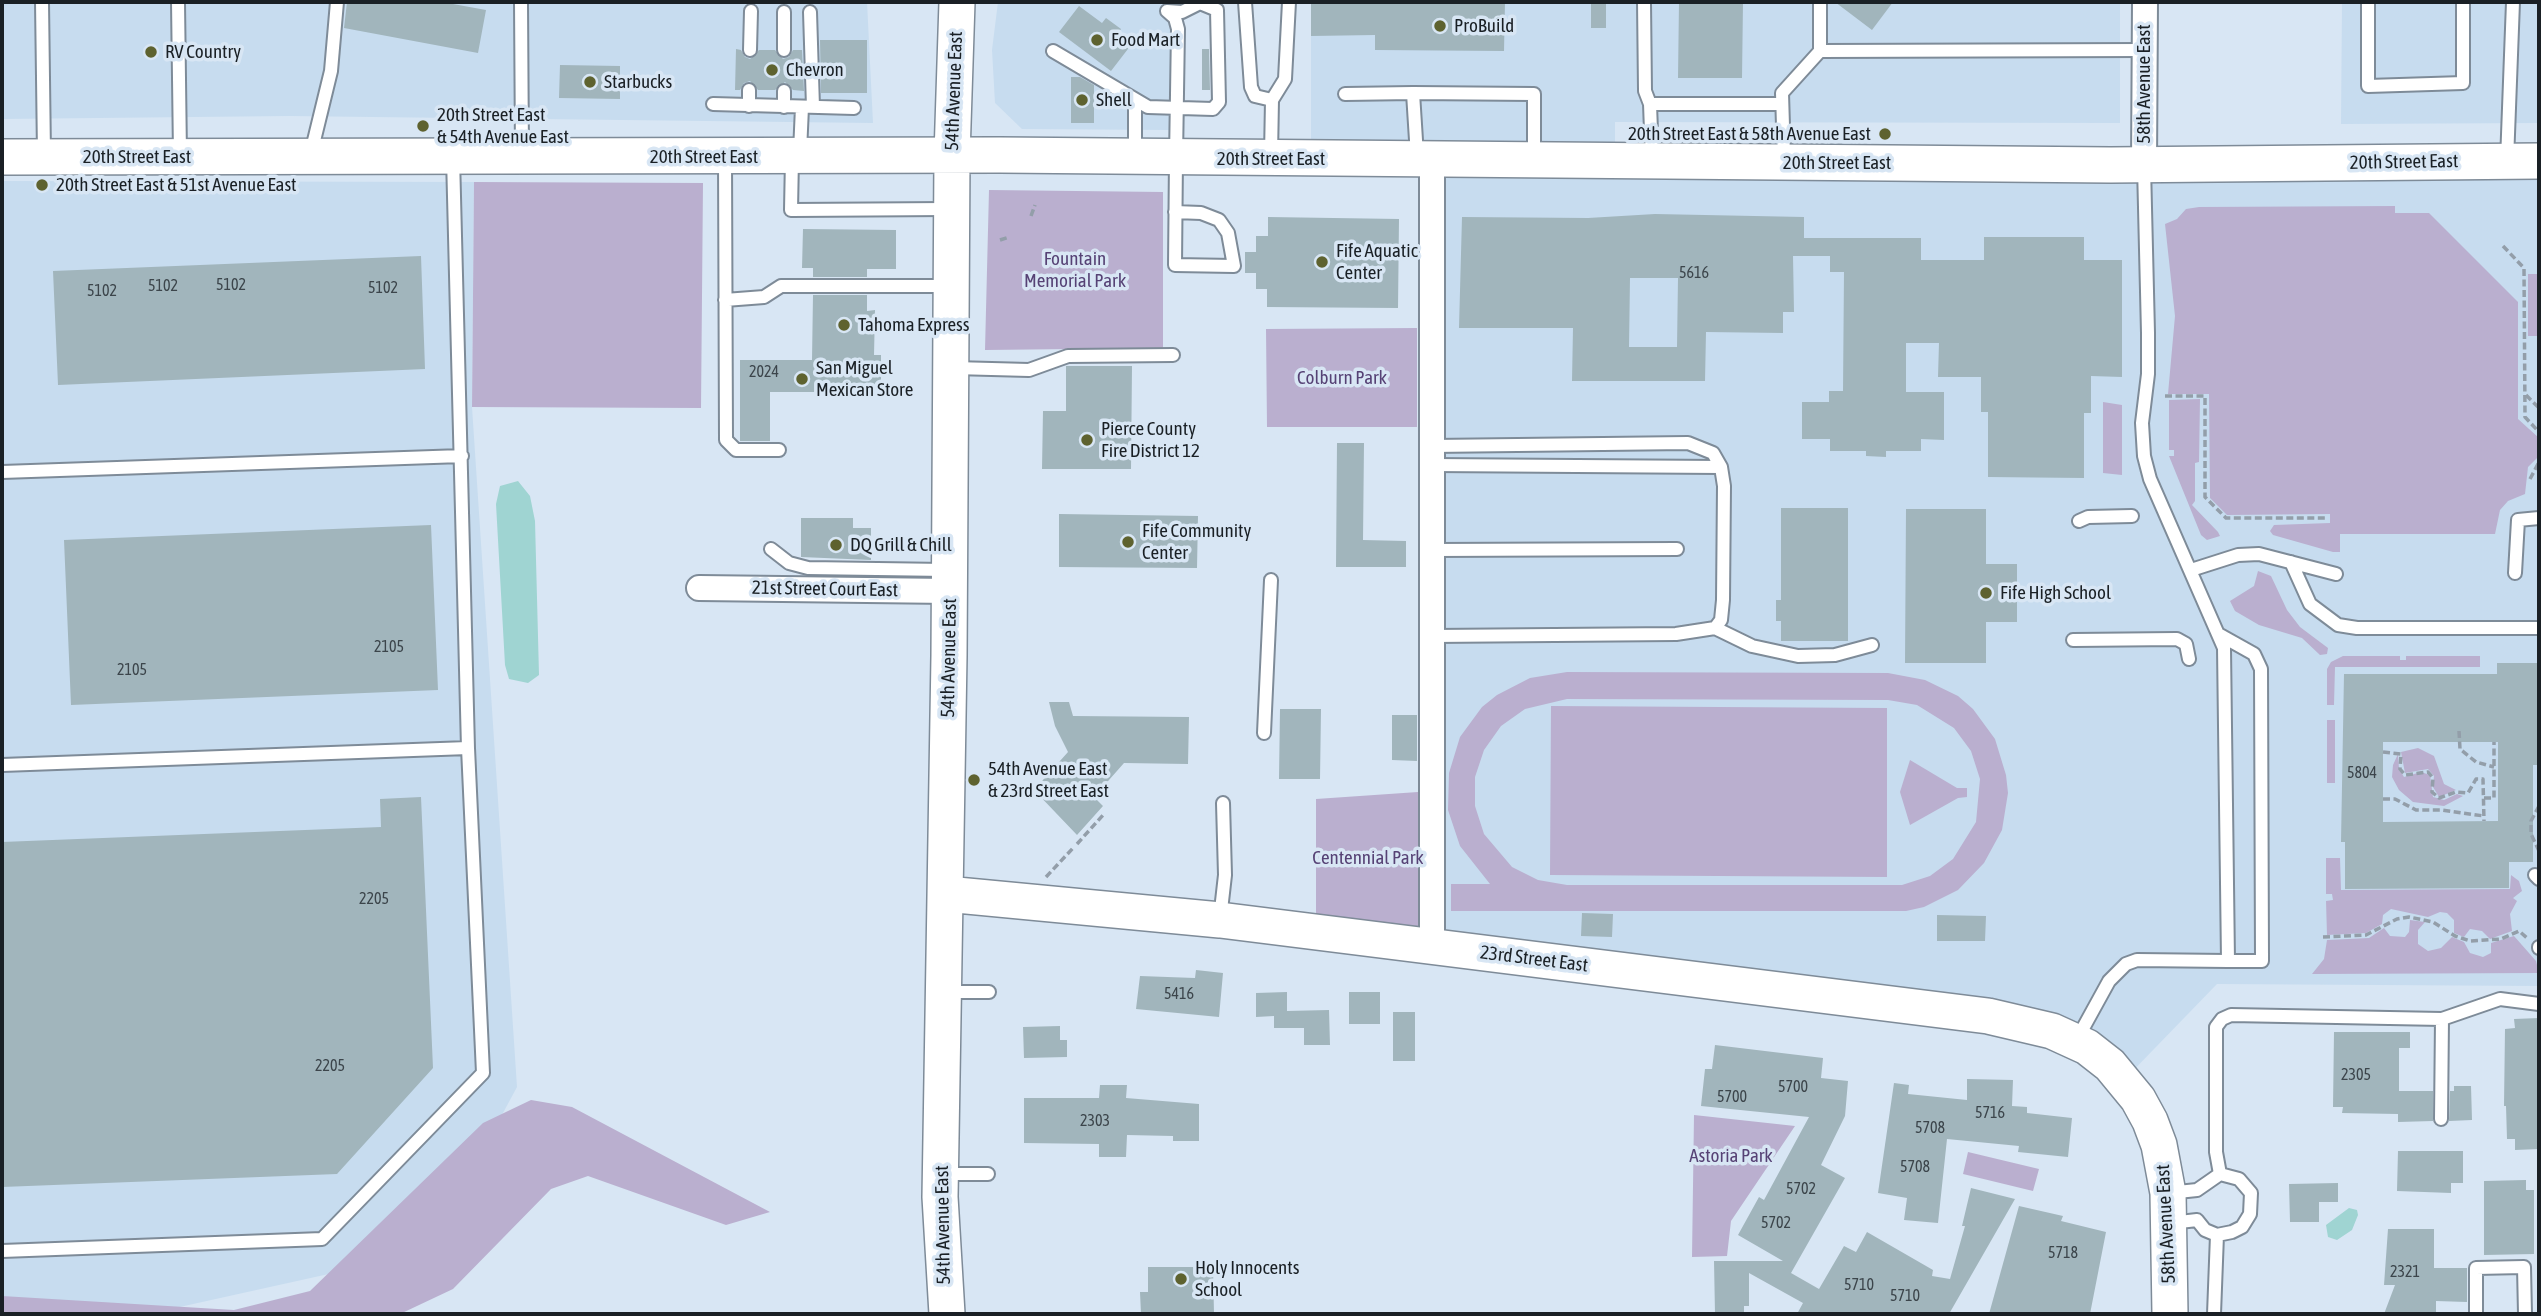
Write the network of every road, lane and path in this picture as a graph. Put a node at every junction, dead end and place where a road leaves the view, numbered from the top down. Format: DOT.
graph roads {
  1 [pos="42,2"];
  2 [pos="178,2"];
  3 [pos="337,2"];
  4 [pos="522,2"];
  5 [pos="957,2"];
  6 [pos="1245,2"];
  7 [pos="1289,2"];
  8 [pos="1644,2"];
  9 [pos="1820,2"];
  10 [pos="2145,2"];
  11 [pos="2368,2"];
  12 [pos="2463,2"];
  13 [pos="2513,2"];
  14 [pos="751,11"];
  15 [pos="784,12"];
  16 [pos="810,12"];
  17 [pos="750,50"];
  18 [pos="784,50"];
  19 [pos="2144,50"];
  20 [pos="1054,51"];
  21 [pos="1820,51"];
  22 [pos="749,90"];
  23 [pos="784,91"];
  24 [pos="1413,93"];
  25 [pos="1345,94"];
  26 [pos="1272,100"];
  27 [pos="1135,101"];
  28 [pos="713,104"];
  29 [pos="1650,104"];
  30 [pos="1782,104"];
  31 [pos="749,106"];
  32 [pos="784,107"];
  33 [pos="807,107"];
  34 [pos="854,108"];
  35 [pos="1177,109"];
  36 [pos="952,155"];
  37 [pos="180,157"];
  38 [pos="310,157"];
  39 [pos="453,157"];
  40 [pos="522,157"];
  41 [pos="725,157"];
  42 [pos="795,157"];
  43 [pos="2,158"];
  44 [pos="44,158"];
  45 [pos="1135,158"];
  46 [pos="1176,158"];
  47 [pos="1271,159"];
  48 [pos="1424,160"];
  49 [pos="1534,160"];
  50 [pos="2523,161"];
  51 [pos="1652,162"];
  52 [pos="1784,163"];
  53 [pos="2144,165"];
  54 [pos="1035,205"];
  55 [pos="952,209"];
  56 [pos="1175,212"];
  57 [pos="1031,216"];
  58 [pos="1009,237"];
  59 [pos="1000,240"];
  60 [pos="2503,246"];
  61 [pos="951,286"];
  62 [pos="725,300"];
  63 [pos="1173,355"];
  64 [pos="950,368"];
  65 [pos="2524,393"];
  66 [pos="2165,396"];
  67 [pos="2539,408"];
  68 [pos="2539,432"];
  69 [pos="779,450"];
  70 [pos="462,456"];
  71 [pos="1432,456"];
  72 [pos="2539,462"];
  73 [pos="1721,467"];
  74 [pos="2,472"];
  75 [pos="2530,479"];
  76 [pos="2132,516"];
  77 [pos="2327,518"];
  78 [pos="2539,518"];
  79 [pos="2079,521"];
  80 [pos="771,549"];
  81 [pos="1677,549"];
  82 [pos="1433,550"];
  83 [pos="2291,562"];
  84 [pos="2191,570"];
  85 [pos="2515,573"];
  86 [pos="2336,574"];
  87 [pos="950,580"];
  88 [pos="1271,580"];
  89 [pos="699,588"];
  90 [pos="1715,628"];
  91 [pos="2539,628"];
  92 [pos="2220,635"];
  93 [pos="1433,636"];
  94 [pos="2073,640"];
  95 [pos="1872,645"];
  96 [pos="2189,659"];
  97 [pos="2459,731"];
  98 [pos="1264,733"];
  99 [pos="2494,742"];
  100 [pos="468,748"];
  101 [pos="2383,752"];
  102 [pos="2,765"];
  103 [pos="2494,767"];
  104 [pos="2484,798"];
  105 [pos="2383,799"];
  106 [pos="1223,803"];
  107 [pos="2539,806"];
  108 [pos="1104,814"];
  109 [pos="2539,851"];
  110 [pos="1042,881"];
  111 [pos="946,894"];
  112 [pos="1220,920"];
  113 [pos="2323,937"];
  114 [pos="1432,947"];
  115 [pos="2539,947"];
  116 [pos="2228,961"];
  117 [pos="945,992"];
  118 [pos="989,992"];
  119 [pos="2539,1004"];
  120 [pos="2442,1019"];
  121 [pos="2075,1041"];
  122 [pos="2110,1065"];
  123 [pos="2441,1119"];
  124 [pos="941,1174"];
  125 [pos="988,1174"];
  126 [pos="2220,1174"];
  127 [pos="2168,1208"];
  128 [pos="2217,1235"];
  129 [pos="2,1251"];
  130 [pos="947,1314"];
  131 [pos="2170,1314"];
  132 [pos="2214,1314"];
  133 [pos="2476,1314"];
  134 [pos="2525,1314"];
  1 -- 44 [label="lane"];
  2 -- 37 [label="lane"];
  3 -- 38 [label="lane"];
  4 -- 40 [label="lane"];
  5 -- 36 [label="main road, 54th Avenue East"];
  6 -- 26 [label="lane"];
  7 -- 26 [label="lane"];
  8 -- 29 [label="lane"];
  9 -- 21 [label="lane"];
  10 -- 19 [label="street, 58th Avenue East"];
  11 -- 12 [label="lane"];
  13 -- 50 [label="lane"];
  14 -- 17 [label="lane"];
  15 -- 18 [label="lane"];
  16 -- 33 [label="lane"];
  19 -- 21 [label="lane"];
  19 -- 53 [label="street, 58th Avenue East"];
  20 -- 27 [label="lane"];
  21 -- 30 [label="lane"];
  22 -- 31 [label="lane"];
  23 -- 32 [label="lane"];
  24 -- 25 [label="lane"];
  24 -- 48 [label="lane"];
  24 -- 49 [label="lane"];
  26 -- 47 [label="lane"];
  27 -- 35 [label="lane"];
  27 -- 45 [label="lane"];
  28 -- 31 [label="lane"];
  29 -- 30 [label="lane"];
  29 -- 51 [label="lane"];
  30 -- 52 [label="lane"];
  31 -- 32 [label="lane"];
  32 -- 33 [label="lane"];
  33 -- 34 [label="lane"];
  33 -- 42 [label="lane"];
  35 -- 35 [label="lane"];
  35 -- 46 [label="lane"];
  36 -- 42 [label="main road, 20th Street East"];
  36 -- 45 [label="main road, 20th Street East"];
  36 -- 55 [label="main road, 54th Avenue East"];
  37 -- 38 [label="main road, 20th Street East"];
  37 -- 44 [label="main road, 20th Street East"];
  38 -- 39 [label="main road, 20th Street East"];
  39 -- 40 [label="main road, 20th Street East"];
  39 -- 70 [label="lane"];
  40 -- 41 [label="main road, 20th Street East"];
  41 -- 42 [label="main road, 20th Street East"];
  41 -- 62 [label="lane"];
  42 -- 55 [label="lane"];
  43 -- 44 [label="main road, 20th Street East"];
  45 -- 46 [label="main road, 20th Street East"];
  46 -- 47 [label="main road, 20th Street East"];
  46 -- 56 [label="lane"];
  47 -- 48 [label="main road, 20th Street East"];
  48 -- 49 [label="main road, 20th Street East"];
  48 -- 71 [label="street"];
  49 -- 51 [label="main road, 20th Street East"];
  50 -- 53 [label="main road, 20th Street East"];
  51 -- 52 [label="main road, 20th Street East"];
  52 -- 53 [label="main road, 20th Street East"];
  53 -- 84 [label="lane"];
  54 -- 57 [label="path"];
  55 -- 61 [label="main road, 54th Avenue East"];
  56 -- 56 [label="lane"];
  58 -- 59 [label="path"];
  60 -- 65 [label="path"];
  61 -- 62 [label="lane"];
  61 -- 64 [label="main road, 54th Avenue East"];
  62 -- 69 [label="lane"];
  63 -- 64 [label="lane"];
  64 -- 87 [label="main road, 54th Avenue East"];
  65 -- 67 [label="path"];
  65 -- 68 [label="path"];
  66 -- 77 [label="path"];
  70 -- 74 [label="lane"];
  70 -- 100 [label="lane"];
  71 -- 73 [label="lane"];
  71 -- 73 [label="lane"];
  71 -- 82 [label="street"];
  72 -- 75 [label="path"];
  73 -- 90 [label="lane"];
  76 -- 79 [label="lane"];
  78 -- 85 [label="lane"];
  80 -- 87 [label="lane"];
  81 -- 82 [label="lane"];
  82 -- 93 [label="street"];
  83 -- 84 [label="lane"];
  83 -- 86 [label="lane"];
  83 -- 91 [label="lane"];
  84 -- 92 [label="lane"];
  87 -- 89 [label="street, 21st Street Court East"];
  87 -- 111 [label="main road, 54th Avenue East"];
  88 -- 98 [label="lane"];
  90 -- 93 [label="lane"];
  90 -- 95 [label="lane"];
  92 -- 116 [label="lane"];
  92 -- 116 [label="lane"];
  93 -- 114 [label="street"];
  94 -- 96 [label="lane"];
  97 -- 103 [label="path"];
  99 -- 103 [label="path"];
  100 -- 102 [label="lane"];
  100 -- 129 [label="lane"];
  101 -- 104 [label="path"];
  103 -- 104 [label="path"];
  104 -- 105 [label="path"];
  106 -- 112 [label="lane"];
  107 -- 109 [label="path"];
  108 -- 110 [label="path"];
  111 -- 112 [label="main road, 23rd Street East"];
  111 -- 117 [label="main road, 54th Avenue East"];
  112 -- 114 [label="main road, 23rd Street East"];
  113 -- 115 [label="path"];
  114 -- 121 [label="main road, 23rd Street East"];
  116 -- 121 [label="lane"];
  117 -- 118 [label="lane"];
  117 -- 124 [label="main road, 54th Avenue East"];
  119 -- 120 [label="lane"];
  120 -- 123 [label="lane"];
  120 -- 126 [label="lane"];
  121 -- 122 [label="main road, 23rd Street East"];
  122 -- 127 [label="main road, 58th Avenue East"];
  124 -- 125 [label="lane"];
  124 -- 130 [label="main road, 54th Avenue East"];
  126 -- 127 [label="lane"];
  126 -- 128 [label="lane"];
  127 -- 128 [label="lane"];
  127 -- 131 [label="main road, 58th Avenue East"];
  128 -- 132 [label="lane"];
  133 -- 134 [label="lane"];
}
